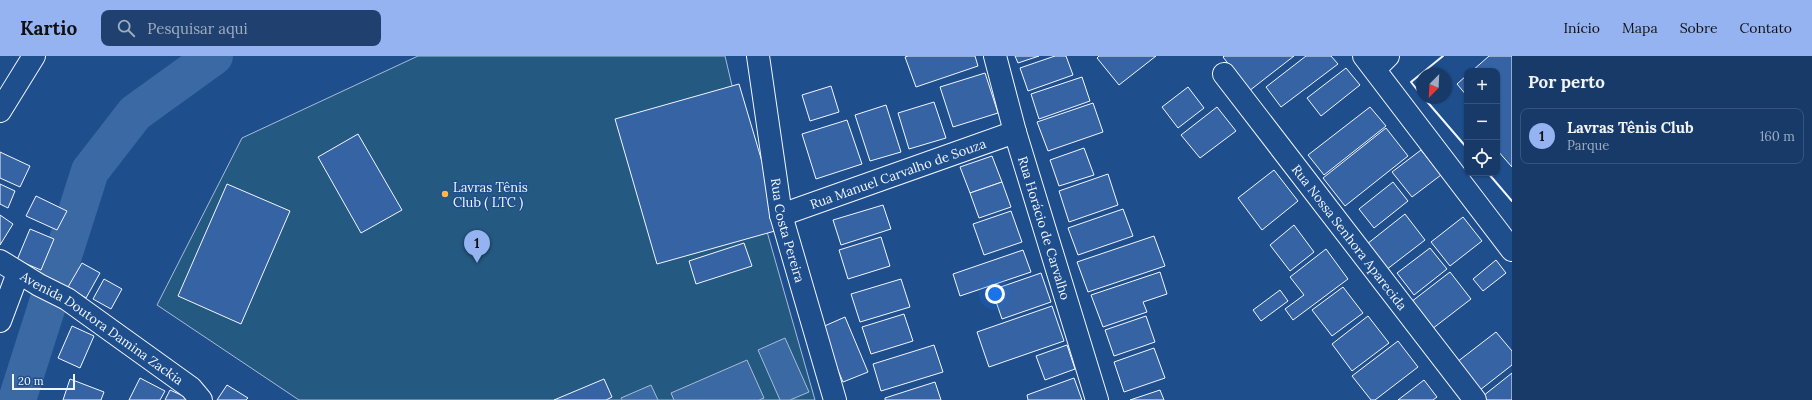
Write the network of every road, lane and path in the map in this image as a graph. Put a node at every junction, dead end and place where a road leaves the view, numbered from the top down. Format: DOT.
graph roads {
  1 [pos="34,56"];
  2 [pos="758,56"];
  3 [pos="995,56"];
  4 [pos="1376,60"];
  5 [pos="1224,74"];
  6 [pos="0,111"];
  7 [pos="1015,132"];
  8 [pos="781,215"];
  9 [pos="1512,250"];
  10 [pos="0,261"];
  11 [pos="18,273"];
  12 [pos="0,321"];
  13 [pos="201,400"];
  14 [pos="835,400"];
  15 [pos="1097,400"];
  16 [pos="1475,400"];
  1 -- 6 [label="street"];
  2 -- 8 [label="street, Rua Costa Pereira"];
  3 -- 7 [label="street, Rua Horácio de Carvalho"];
  4 -- 9 [label="street"];
  5 -- 16 [label="street, Rua Nossa Senhora Aparecida"];
  7 -- 8 [label="street, Rua Manuel Carvalho de Souza"];
  7 -- 15 [label="street, Rua Horácio de Carvalho"];
  8 -- 14 [label="street, Rua Costa Pereira"];
  10 -- 11 [label="street, Avenida Doutora Damina Zackia"];
  11 -- 12 [label="street"];
  11 -- 13 [label="street, Avenida Doutora Damina Zackia"];
}
